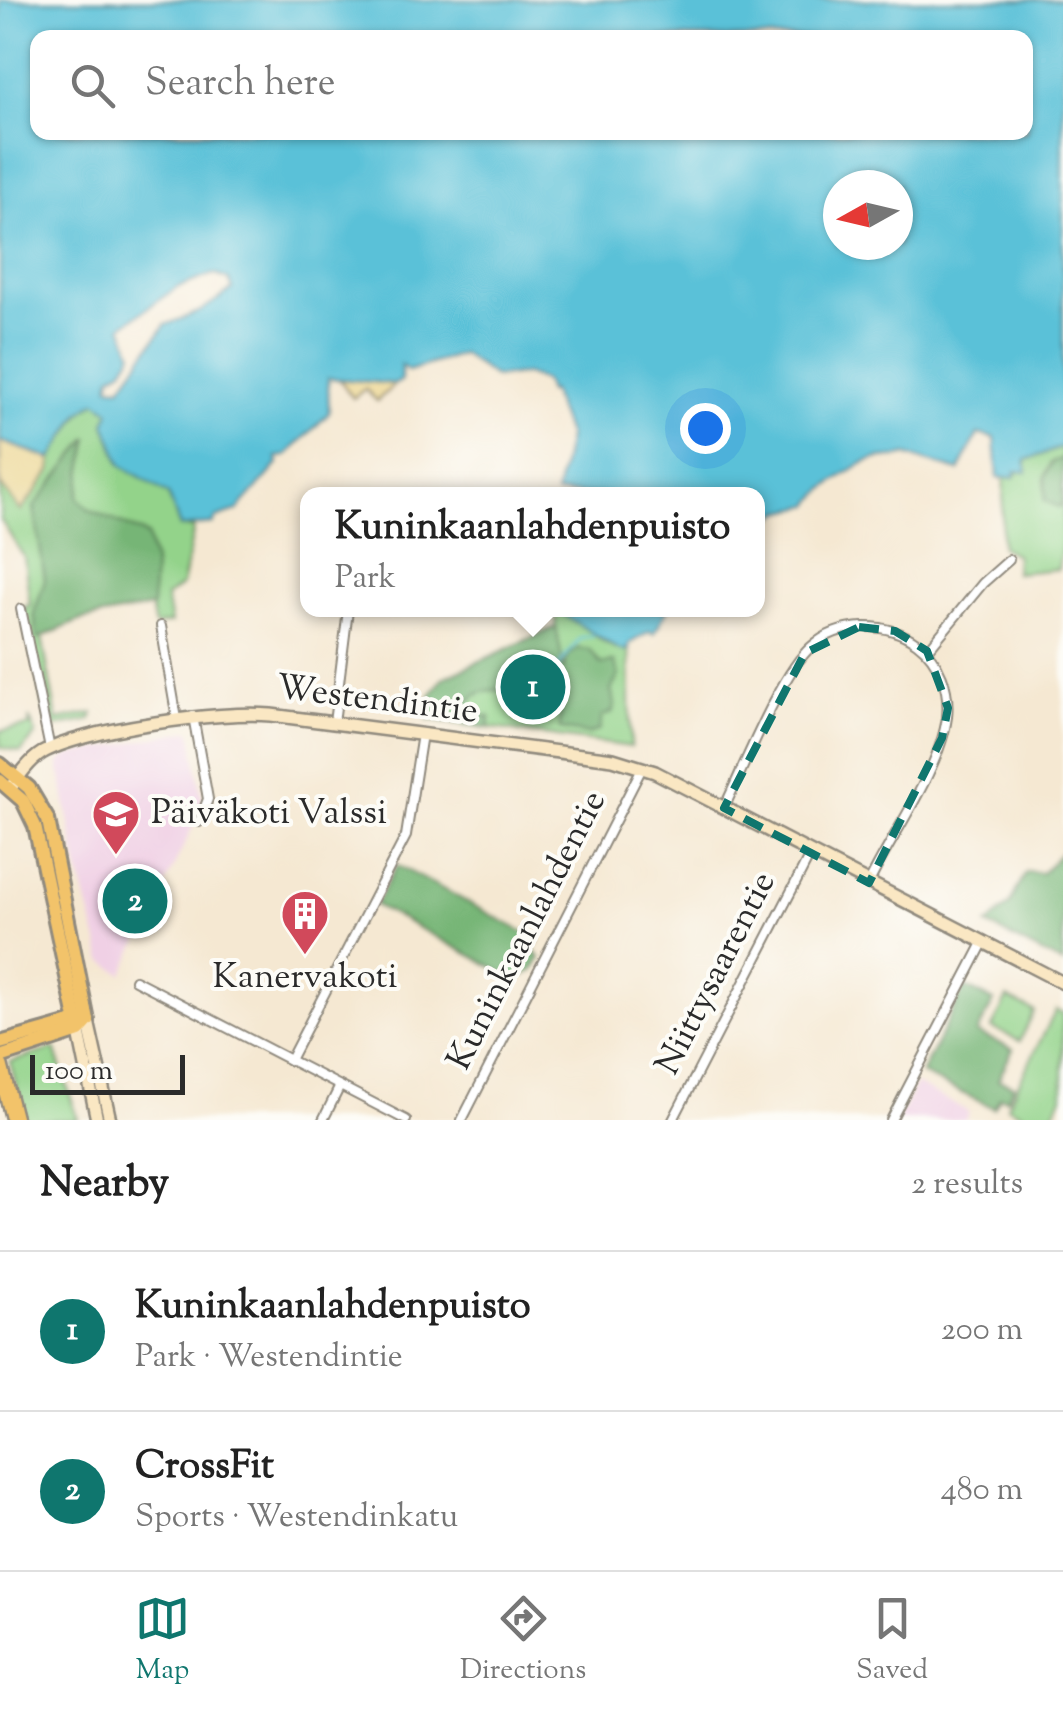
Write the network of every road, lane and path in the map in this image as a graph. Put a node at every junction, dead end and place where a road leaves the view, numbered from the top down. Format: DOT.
graph roads {
  1 [pos="1009,560"];
  2 [pos="21,609"];
  3 [pos="347,617"];
  4 [pos="161,626"];
  5 [pos="927,651"];
  6 [pos="193,716"];
  7 [pos="177,719"];
  8 [pos="334,724"];
  9 [pos="422,734"];
  10 [pos="50,750"];
  11 [pos="0,764"];
  12 [pos="642,767"];
  13 [pos="10,782"];
  14 [pos="724,808"];
  15 [pos="199,822"];
  16 [pos="810,853"];
  17 [pos="870,883"];
  18 [pos="983,943"];
  19 [pos="135,980"];
  20 [pos="1063,983"];
  21 [pos="81,1024"];
  22 [pos="0,1043"];
  23 [pos="17,1044"];
  24 [pos="0,1056"];
  25 [pos="290,1060"];
  26 [pos="0,1066"];
  27 [pos="340,1086"];
  28 [pos="14,1120"];
  29 [pos="97,1120"];
  30 [pos="110,1120"];
  31 [pos="323,1120"];
  32 [pos="406,1120"];
  33 [pos="462,1120"];
  34 [pos="673,1120"];
  35 [pos="892,1120"];
  1 -- 5 [label="street"];
  2 -- 10 [label="street"];
  3 -- 8 [label="street"];
  4 -- 7 [label="street"];
  5 -- 14 [label="street"];
  5 -- 17 [label="street"];
  6 -- 7 [label="street, Westendintie"];
  6 -- 8 [label="street, Westendintie"];
  6 -- 15 [label="street"];
  7 -- 10 [label="street, Westendintie"];
  8 -- 9 [label="street, Westendintie"];
  9 -- 12 [label="street, Westendintie"];
  9 -- 25 [label="street"];
  10 -- 13 [label="street, Westendintie"];
  11 -- 13 [label="main road"];
  12 -- 14 [label="street, Westendintie"];
  12 -- 33 [label="street, Kuninkaanlahdentie"];
  13 -- 21 [label="main road"];
  14 -- 16 [label="street, Westendintie"];
  16 -- 17 [label="street, Westendintie"];
  16 -- 34 [label="street, Niittysaarentie"];
  17 -- 18 [label="street, Westendintie"];
  18 -- 20 [label="street, Westendintie"];
  18 -- 35 [label="street"];
  19 -- 25 [label="street"];
  21 -- 23 [label="main road"];
  21 -- 29 [label="street"];
  21 -- 30 [label="street"];
  22 -- 23 [label="main road"];
  23 -- 24 [label="main road"];
  25 -- 27 [label="street"];
  26 -- 28 [label="highway"];
  27 -- 31 [label="street"];
  27 -- 32 [label="street"];
}
